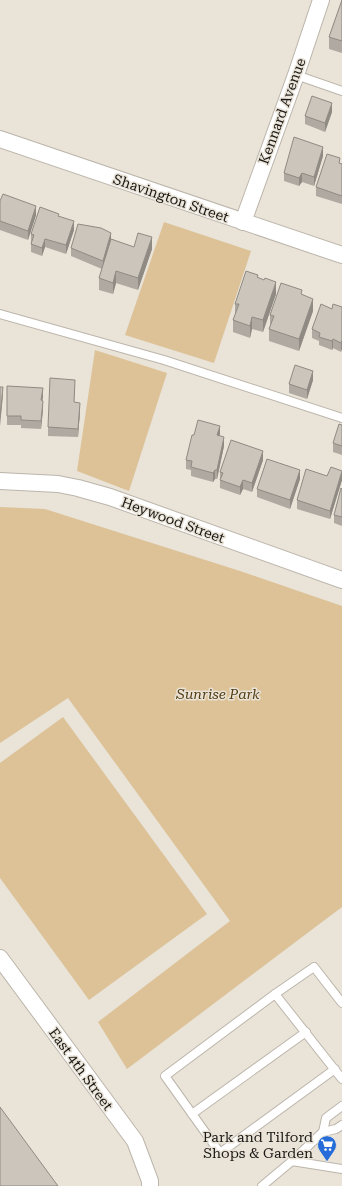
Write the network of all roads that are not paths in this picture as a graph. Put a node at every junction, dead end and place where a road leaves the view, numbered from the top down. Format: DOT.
graph roads {
  1 [pos="321,0"];
  2 [pos="296,75"];
  3 [pos="342,91"];
  4 [pos="0,140"];
  5 [pos="242,222"];
  6 [pos="342,255"];
  7 [pos="0,314"];
  8 [pos="342,418"];
  9 [pos="0,481"];
  10 [pos="342,580"];
  11 [pos="0,958"];
  12 [pos="275,994"];
  13 [pos="342,1003"];
  14 [pos="306,1032"];
  15 [pos="335,1069"];
  16 [pos="342,1078"];
  17 [pos="342,1106"];
  18 [pos="192,1114"];
  19 [pos="342,1125"];
  20 [pos="323,1132"];
  21 [pos="292,1161"];
  22 [pos="342,1169"];
  23 [pos="150,1186"];
  24 [pos="262,1186"];
  1 -- 2 [label="street, Kennard Avenue"];
  2 -- 3 [label="lane"];
  2 -- 5 [label="street, Kennard Avenue"];
  4 -- 5 [label="street, Shavington Street"];
  5 -- 6 [label="street, Shavington Street"];
  7 -- 8 [label="lane"];
  9 -- 10 [label="street, Heywood Street"];
  11 -- 23 [label="street, East 4th Street"];
  12 -- 13 [label="lane"];
  12 -- 14 [label="lane"];
  12 -- 18 [label="lane"];
  14 -- 15 [label="lane"];
  14 -- 18 [label="lane"];
  15 -- 16 [label="lane"];
  15 -- 18 [label="lane"];
  17 -- 20 [label="lane"];
  19 -- 20 [label="lane"];
  20 -- 21 [label="lane"];
  21 -- 22 [label="lane"];
  21 -- 24 [label="lane"];
}
